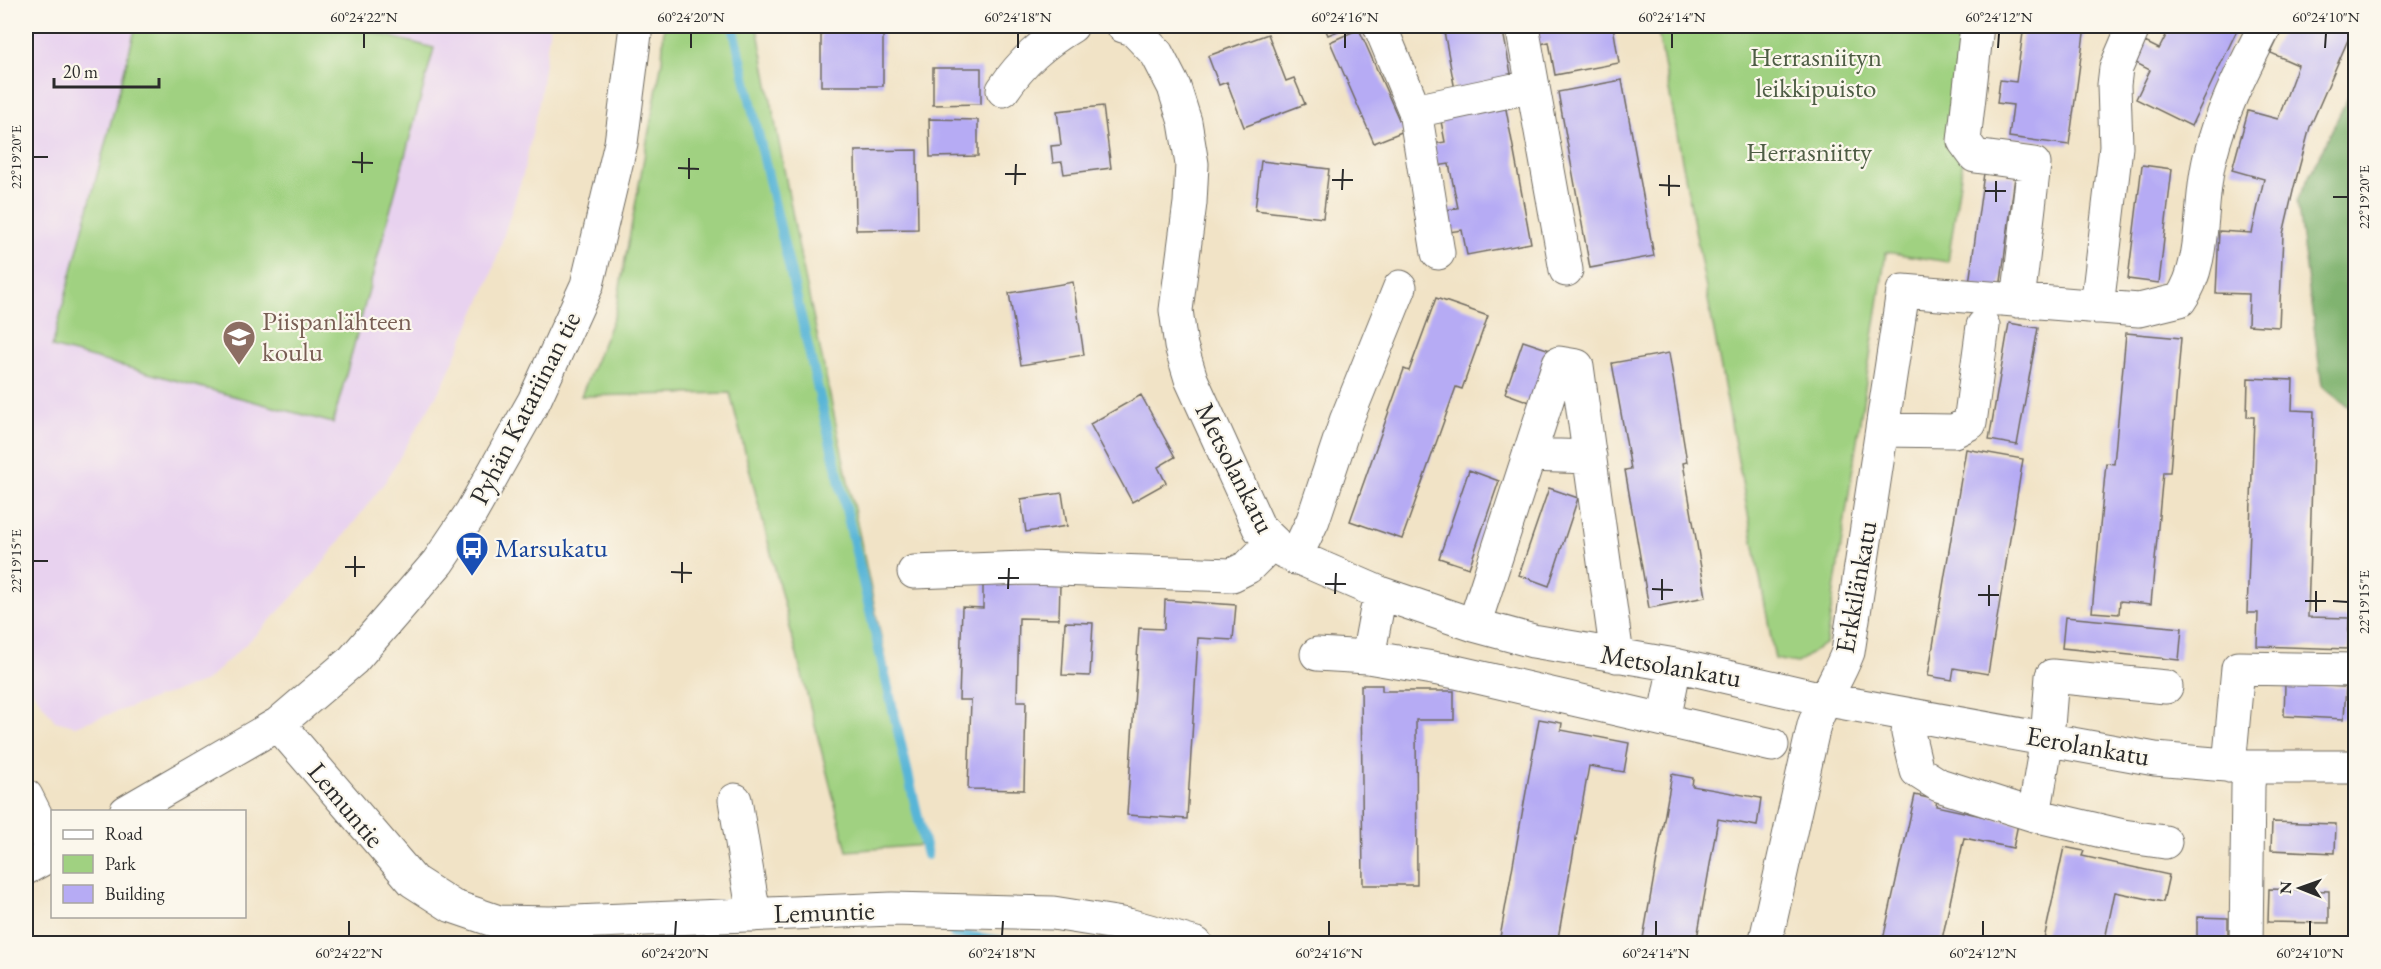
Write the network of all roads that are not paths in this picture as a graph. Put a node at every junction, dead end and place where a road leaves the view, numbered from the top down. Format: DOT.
graph roads {
  1 [pos="636,26"];
  2 [pos="1072,26"];
  3 [pos="1123,26"];
  4 [pos="1380,26"];
  5 [pos="1522,26"];
  6 [pos="1977,26"];
  7 [pos="2134,26"];
  8 [pos="2265,26"];
  9 [pos="1533,86"];
  10 [pos="1003,90"];
  11 [pos="1415,111"];
  12 [pos="1438,253"];
  13 [pos="1566,270"];
  14 [pos="1400,287"];
  15 [pos="2018,301"];
  16 [pos="2097,307"];
  17 [pos="1983,326"];
  18 [pos="1882,430"];
  19 [pos="1528,455"];
  20 [pos="1590,457"];
  21 [pos="1283,551"];
  22 [pos="914,572"];
  23 [pos="1380,593"];
  24 [pos="1474,625"];
  25 [pos="1533,641"];
  26 [pos="1317,654"];
  27 [pos="1617,656"];
  28 [pos="1368,657"];
  29 [pos="1675,665"];
  30 [pos="2355,670"];
  31 [pos="1524,687"];
  32 [pos="2166,687"];
  33 [pos="1823,699"];
  34 [pos="1912,715"];
  35 [pos="1664,720"];
  36 [pos="278,724"];
  37 [pos="2047,739"];
  38 [pos="1772,745"];
  39 [pos="2240,766"];
  40 [pos="2355,767"];
  41 [pos="26,796"];
  42 [pos="735,800"];
  43 [pos="129,810"];
  44 [pos="2034,815"];
  45 [pos="2165,842"];
  46 [pos="51,846"];
  47 [pos="51,855"];
  48 [pos="26,868"];
  49 [pos="754,915"];
  50 [pos="1196,944"];
  51 [pos="1765,944"];
  52 [pos="2246,944"];
  1 -- 36 [label="street, Pyhän Katariinan tie"];
  2 -- 10 [label="street"];
  3 -- 21 [label="street, Metsolankatu"];
  4 -- 11 [label="street"];
  5 -- 9 [label="street"];
  6 -- 15 [label="street"];
  7 -- 16 [label="street"];
  8 -- 16 [label="street"];
  9 -- 11 [label="street"];
  9 -- 13 [label="street"];
  11 -- 12 [label="street"];
  14 -- 21 [label="street"];
  15 -- 16 [label="street"];
  15 -- 18 [label="street, Erkkilänkatu"];
  17 -- 18 [label="street"];
  18 -- 33 [label="street, Erkkilänkatu"];
  19 -- 20 [label="street"];
  19 -- 20 [label="street"];
  19 -- 24 [label="street"];
  20 -- 27 [label="street"];
  21 -- 22 [label="street"];
  21 -- 23 [label="street, Metsolankatu"];
  23 -- 24 [label="street, Metsolankatu"];
  23 -- 28 [label="street"];
  24 -- 25 [label="street, Metsolankatu"];
  25 -- 27 [label="street, Metsolankatu"];
  25 -- 31 [label="street"];
  26 -- 28 [label="street"];
  27 -- 29 [label="street, Metsolankatu"];
  28 -- 31 [label="street"];
  29 -- 33 [label="street, Metsolankatu"];
  29 -- 35 [label="street"];
  30 -- 39 [label="street"];
  31 -- 35 [label="street"];
  32 -- 37 [label="street"];
  33 -- 34 [label="street, Eerolankatu"];
  33 -- 51 [label="street, Erkkilänkatu"];
  34 -- 37 [label="street, Eerolankatu"];
  34 -- 44 [label="street"];
  35 -- 38 [label="street"];
  36 -- 43 [label="street, Pyhän Katariinan tie"];
  36 -- 49 [label="street, Lemuntie"];
  37 -- 39 [label="street, Eerolankatu"];
  37 -- 44 [label="street"];
  39 -- 40 [label="street, Eerolankatu"];
  39 -- 52 [label="street"];
  41 -- 46 [label="street"];
  42 -- 49 [label="street"];
  44 -- 45 [label="street"];
  47 -- 48 [label="street"];
  49 -- 50 [label="street, Lemuntie"];
}
